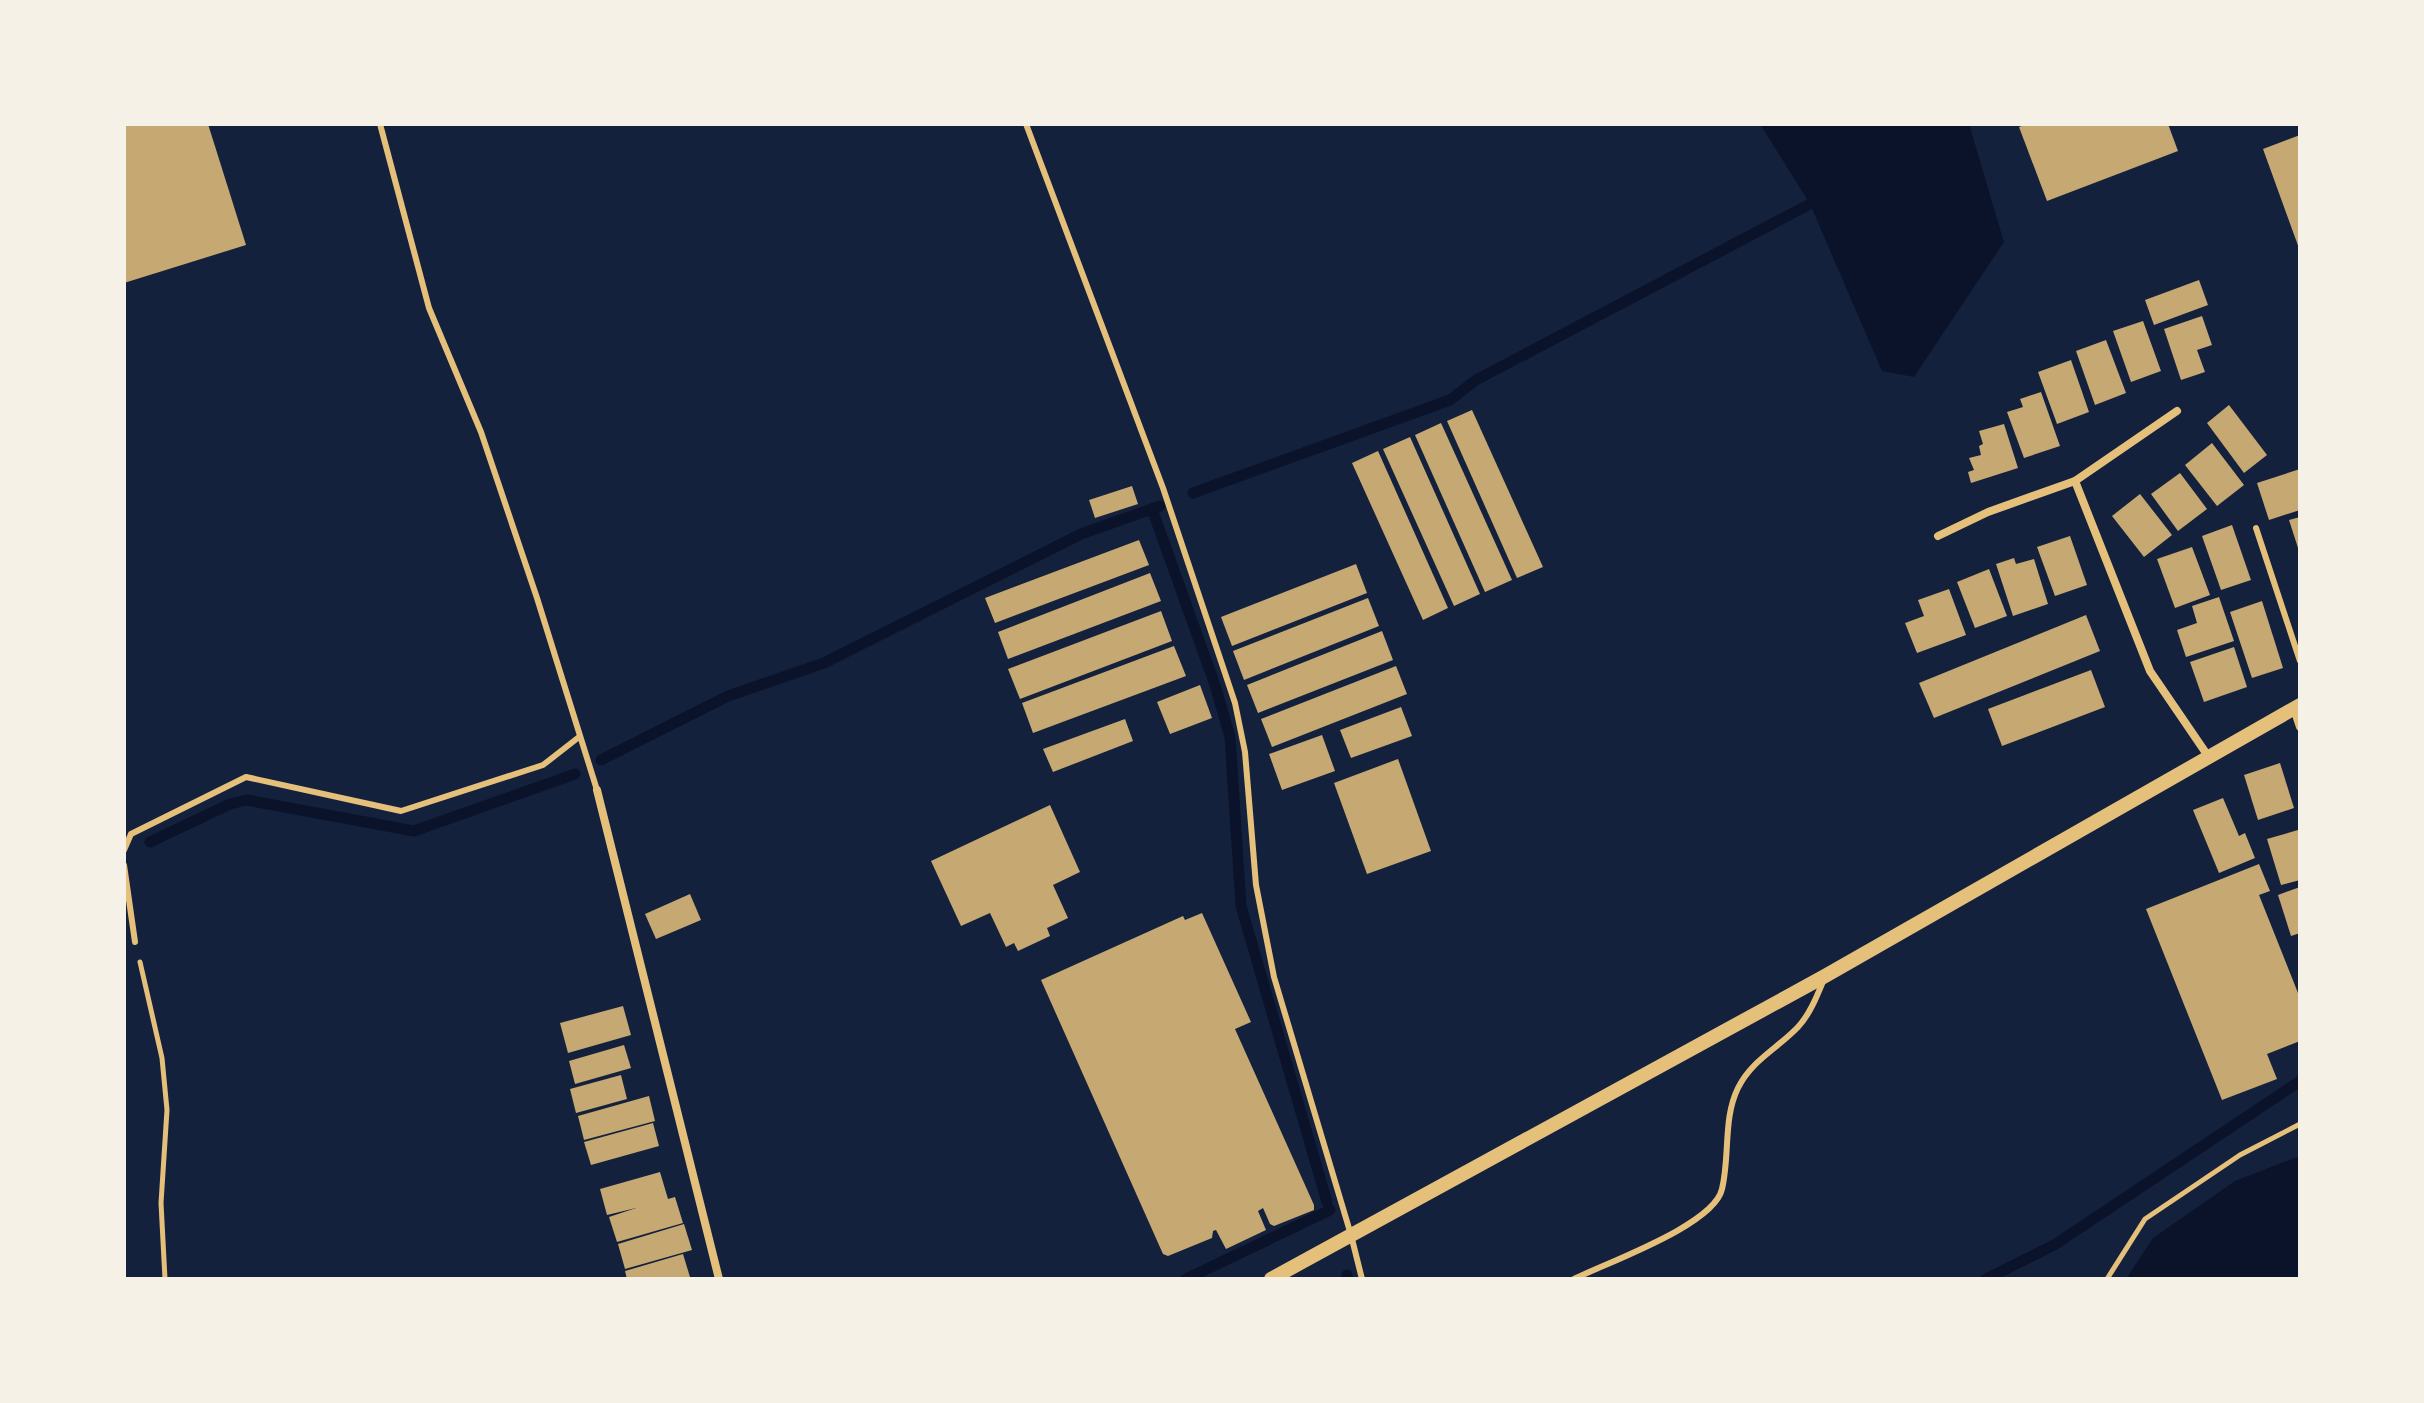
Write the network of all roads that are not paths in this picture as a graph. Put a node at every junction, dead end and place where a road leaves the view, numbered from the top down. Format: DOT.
graph roads {
  1 [pos="380,124"];
  2 [pos="1026,124"];
  3 [pos="2177,411"];
  4 [pos="2075,481"];
  5 [pos="2256,528"];
  6 [pos="1938,536"];
  7 [pos="2300,661"];
  8 [pos="2297,707"];
  9 [pos="2300,727"];
  10 [pos="579,737"];
  11 [pos="2208,756"];
  12 [pos="597,790"];
  13 [pos="124,850"];
  14 [pos="124,865"];
  15 [pos="135,942"];
  16 [pos="1825,976"];
  17 [pos="1351,1235"];
  18 [pos="719,1279"];
  19 [pos="1271,1279"];
  20 [pos="1362,1279"];
  21 [pos="1574,1279"];
  1 -- 10 [label="lane"];
  2 -- 17 [label="lane"];
  3 -- 4 [label="street"];
  4 -- 6 [label="street"];
  4 -- 11 [label="street"];
  5 -- 7 [label="lane"];
  8 -- 9 [label="street"];
  8 -- 11 [label="street"];
  10 -- 12 [label="lane"];
  10 -- 13 [label="lane"];
  11 -- 16 [label="street"];
  12 -- 18 [label="street"];
  14 -- 15 [label="lane"];
  16 -- 17 [label="street"];
  16 -- 21 [label="lane"];
  17 -- 19 [label="street"];
  17 -- 20 [label="lane"];
}
